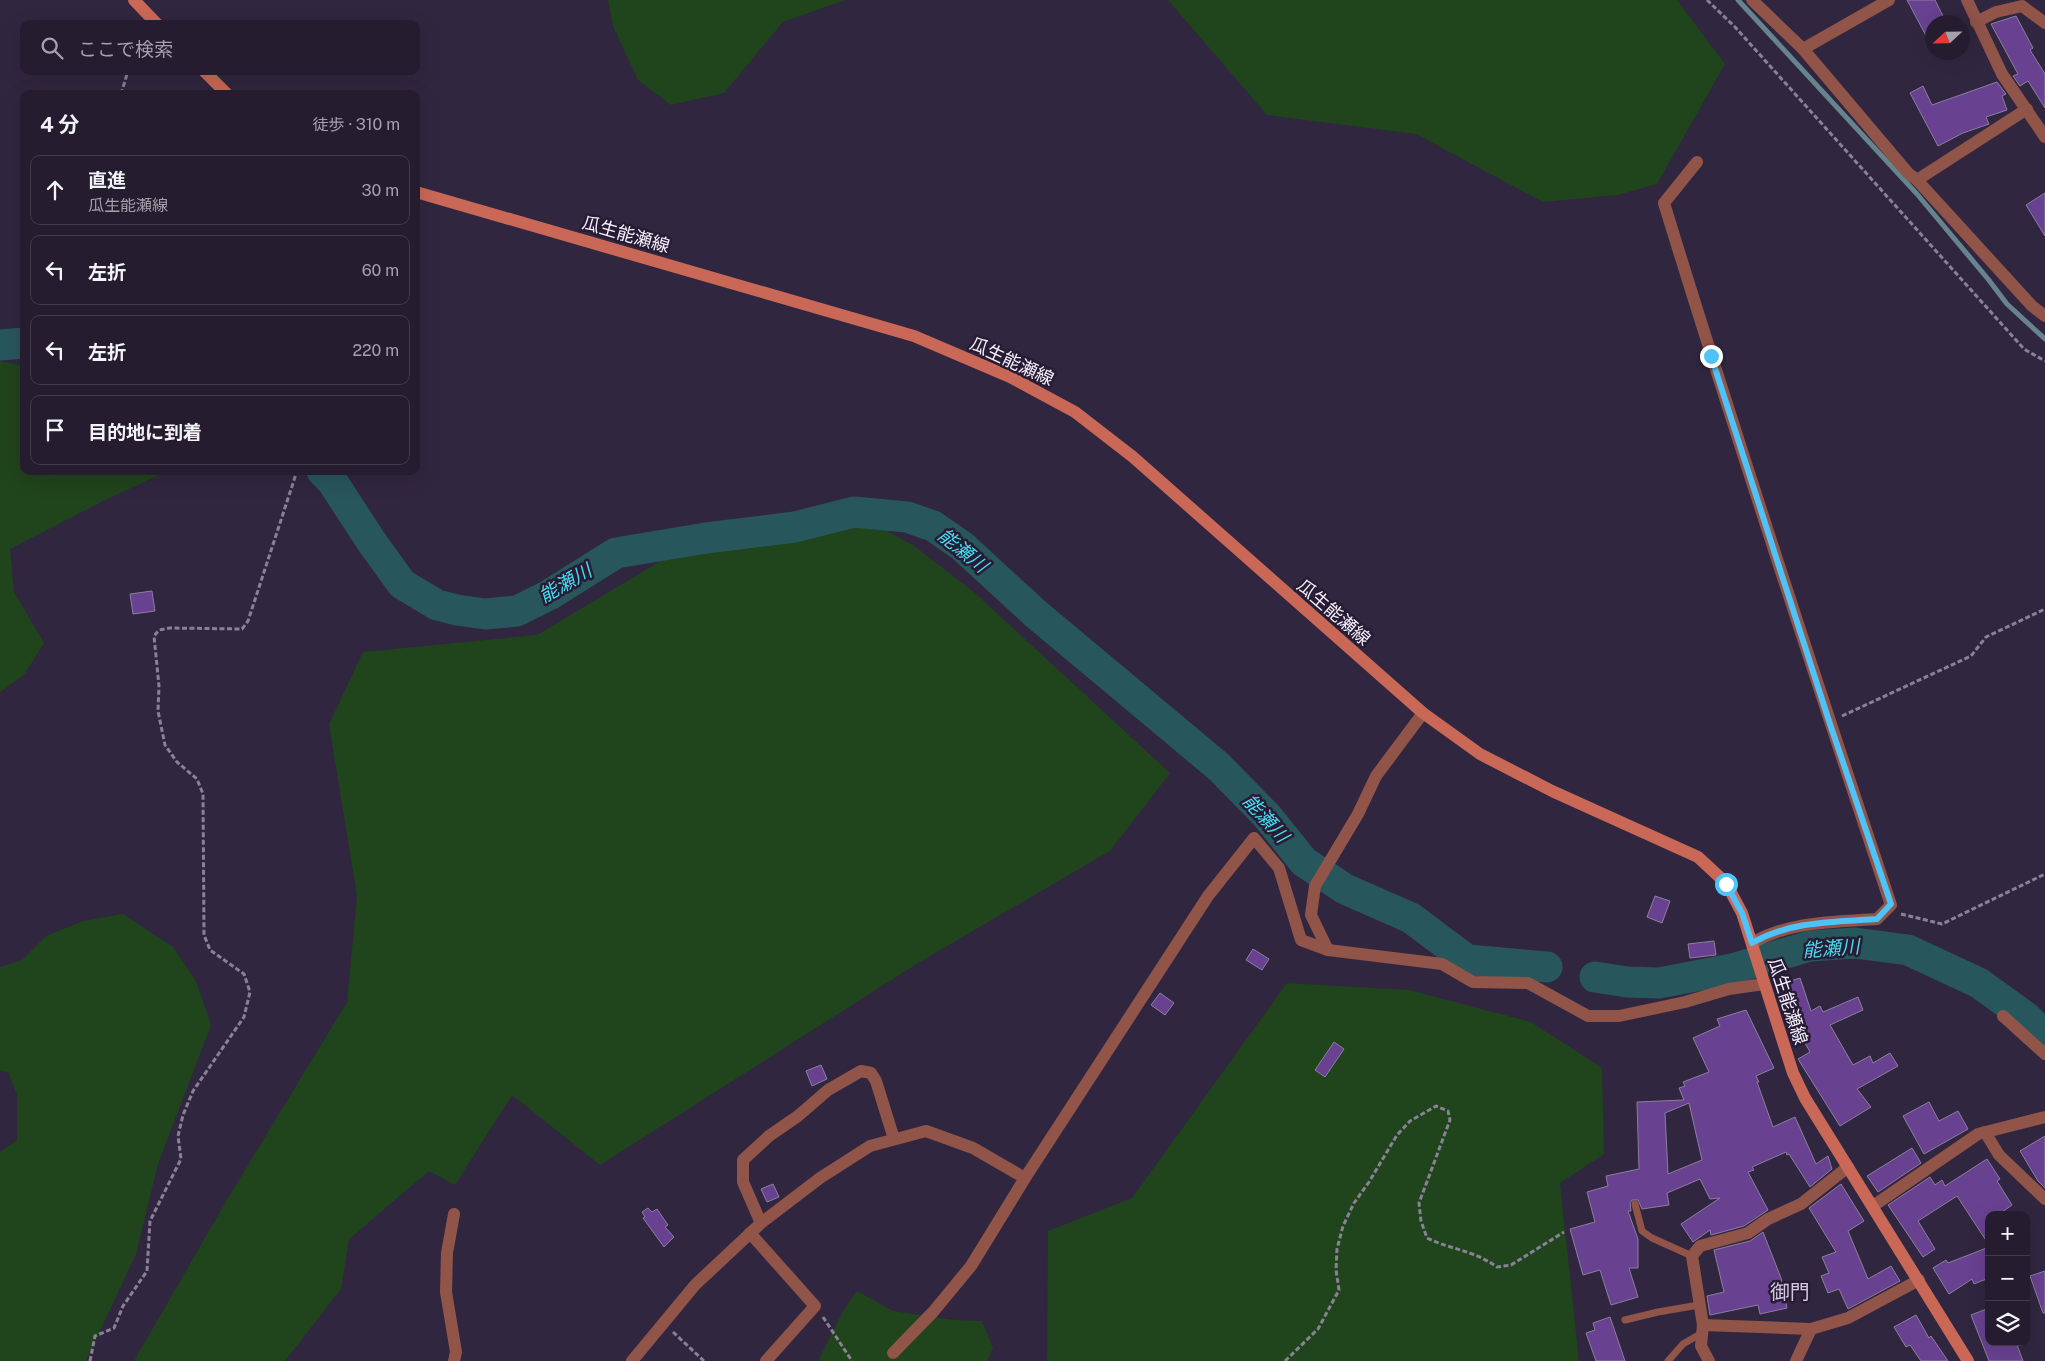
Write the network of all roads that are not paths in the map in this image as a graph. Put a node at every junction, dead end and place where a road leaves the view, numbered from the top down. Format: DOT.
graph roads {
  1 [pos="134,0"];
  2 [pos="1752,0"];
  3 [pos="1889,0"];
  4 [pos="1967,0"];
  5 [pos="152,20"];
  6 [pos="1976,22"];
  7 [pos="2045,23"];
  8 [pos="1803,49"];
  9 [pos="208,75"];
  10 [pos="223,90"];
  11 [pos="2027,109"];
  12 [pos="2045,137"];
  13 [pos="1697,162"];
  14 [pos="1917,180"];
  15 [pos="420,193"];
  16 [pos="2045,316"];
  17 [pos="1423,714"];
  18 [pos="1752,943"];
  19 [pos="1328,950"];
  20 [pos="1764,984"];
  21 [pos="2003,1016"];
  22 [pos="2045,1054"];
  23 [pos="2045,1117"];
  24 [pos="1985,1132"];
  25 [pos="894,1139"];
  26 [pos="1848,1167"];
  27 [pos="1025,1178"];
  28 [pos="2045,1199"];
  29 [pos="1635,1204"];
  30 [pos="1872,1206"];
  31 [pos="454,1214"];
  32 [pos="761,1223"];
  33 [pos="750,1233"];
  34 [pos="1692,1256"];
  35 [pos="1919,1280"];
  36 [pos="1699,1305"];
  37 [pos="1626,1320"];
  38 [pos="1702,1329"];
  39 [pos="1810,1329"];
  40 [pos="893,1353"];
  41 [pos="454,1361"];
  42 [pos="632,1361"];
  43 [pos="766,1361"];
  44 [pos="1668,1361"];
  45 [pos="1709,1361"];
  46 [pos="1796,1361"];
  47 [pos="1968,1361"];
  1 -- 5 [label="main road"];
  2 -- 8 [label="street"];
  3 -- 8 [label="street"];
  4 -- 6 [label="street"];
  6 -- 7 [label="street"];
  6 -- 11 [label="street"];
  8 -- 14 [label="street"];
  9 -- 10 [label="main road"];
  11 -- 12 [label="street"];
  11 -- 14 [label="street"];
  13 -- 18 [label="street"];
  14 -- 16 [label="street"];
  15 -- 17 [label="main road, 瓜生能瀬線"];
  17 -- 18 [label="main road, 瓜生能瀬線"];
  17 -- 19 [label="street"];
  18 -- 20 [label="main road, 瓜生能瀬線"];
  19 -- 20 [label="street"];
  19 -- 27 [label="street"];
  20 -- 26 [label="main road, 瓜生能瀬線"];
  21 -- 22 [label="street"];
  23 -- 24 [label="street"];
  24 -- 28 [label="street"];
  24 -- 30 [label="street"];
  25 -- 27 [label="street"];
  25 -- 32 [label="street"];
  25 -- 32 [label="street"];
  26 -- 30 [label="main road, 瓜生能瀬線"];
  26 -- 34 [label="street"];
  27 -- 40 [label="street"];
  29 -- 34 [label="lane"];
  30 -- 35 [label="main road, 瓜生能瀬線"];
  31 -- 41 [label="street"];
  32 -- 33 [label="street"];
  33 -- 42 [label="street"];
  33 -- 43 [label="street"];
  34 -- 36 [label="street"];
  35 -- 39 [label="street"];
  35 -- 47 [label="main road, 瓜生能瀬線"];
  36 -- 37 [label="lane"];
  36 -- 38 [label="street"];
  38 -- 39 [label="street"];
  38 -- 44 [label="lane"];
  38 -- 45 [label="street"];
  39 -- 46 [label="street"];
}
